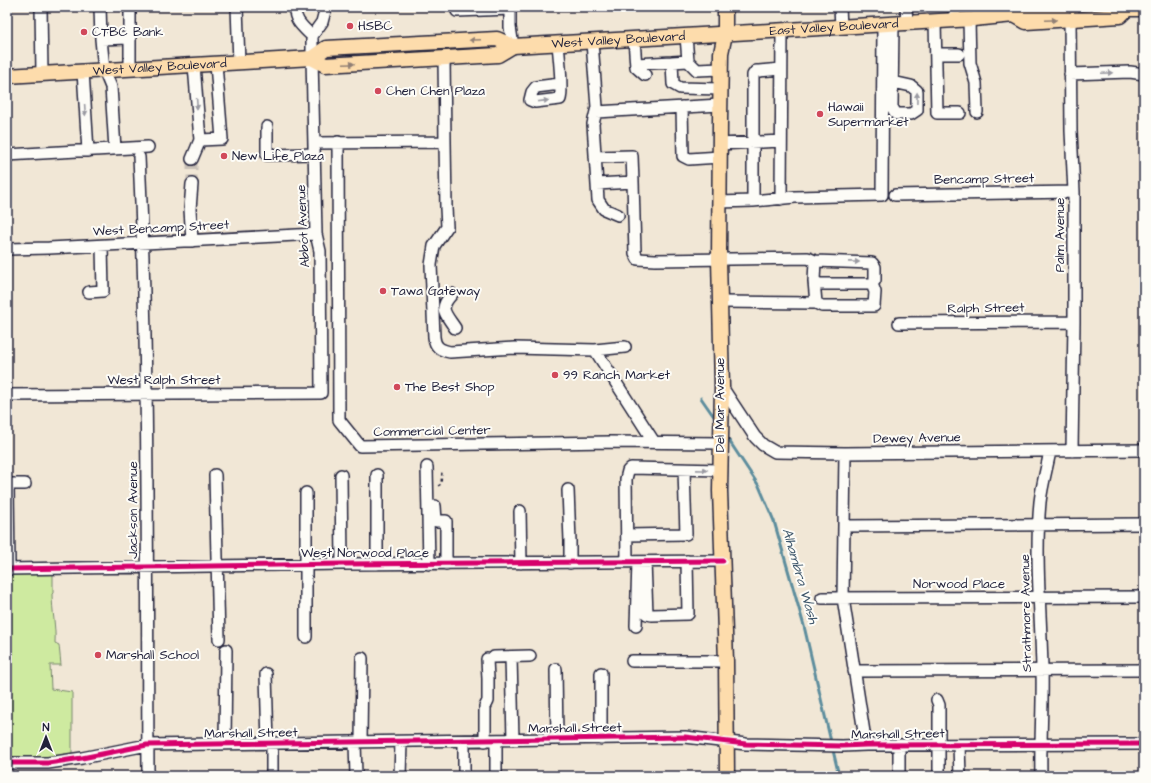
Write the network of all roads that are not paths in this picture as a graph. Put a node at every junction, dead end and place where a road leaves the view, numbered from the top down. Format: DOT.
graph roads {
  1 [pos="41,7"];
  2 [pos="100,7"];
  3 [pos="130,7"];
  4 [pos="237,7"];
  5 [pos="295,7"];
  6 [pos="326,7"];
  7 [pos="457,7"];
  8 [pos="725,7"];
  9 [pos="840,7"];
  10 [pos="906,7"];
  11 [pos="510,8"];
  12 [pos="1125,8"];
  13 [pos="1144,9"];
  14 [pos="1014,11"];
  15 [pos="1068,13"];
  16 [pos="955,14"];
  17 [pos="969,20"];
  18 [pos="935,22"];
  19 [pos="894,24"];
  20 [pos="841,27"];
  21 [pos="782,30"];
  22 [pos="725,34"];
  23 [pos="312,36"];
  24 [pos="686,36"];
  25 [pos="129,38"];
  26 [pos="101,39"];
  27 [pos="634,39"];
  28 [pos="592,42"];
  29 [pos="558,44"];
  30 [pos="513,46"];
  31 [pos="936,54"];
  32 [pos="959,54"];
  33 [pos="312,58"];
  34 [pos="444,58"];
  35 [pos="688,61"];
  36 [pos="239,62"];
  37 [pos="672,62"];
  38 [pos="216,64"];
  39 [pos="636,64"];
  40 [pos="194,65"];
  41 [pos="130,69"];
  42 [pos="721,69"];
  43 [pos="781,69"];
  44 [pos="104,70"];
  45 [pos="83,71"];
  46 [pos="42,74"];
  47 [pos="1070,74"];
  48 [pos="1144,74"];
  49 [pos="645,75"];
  50 [pos="7,76"];
  51 [pos="892,82"];
  52 [pos="560,84"];
  53 [pos="721,89"];
  54 [pos="720,104"];
  55 [pos="682,107"];
  56 [pos="596,112"];
  57 [pos="977,112"];
  58 [pos="960,113"];
  59 [pos="267,127"];
  60 [pos="200,140"];
  61 [pos="781,141"];
  62 [pos="338,142"];
  63 [pos="445,142"];
  64 [pos="753,143"];
  65 [pos="148,147"];
  66 [pos="314,148"];
  67 [pos="115,149"];
  68 [pos="88,151"];
  69 [pos="720,151"];
  70 [pos="7,156"];
  71 [pos="139,156"];
  72 [pos="595,158"];
  73 [pos="192,159"];
  74 [pos="632,182"];
  75 [pos="192,184"];
  76 [pos="597,184"];
  77 [pos="1074,192"];
  78 [pos="895,195"];
  79 [pos="781,198"];
  80 [pos="753,201"];
  81 [pos="719,202"];
  82 [pos="618,215"];
  83 [pos="316,234"];
  84 [pos="192,241"];
  85 [pos="143,243"];
  86 [pos="102,246"];
  87 [pos="7,248"];
  88 [pos="719,259"];
  89 [pos="815,261"];
  90 [pos="814,281"];
  91 [pos="872,284"];
  92 [pos="89,292"];
  93 [pos="450,296"];
  94 [pos="720,302"];
  95 [pos="816,303"];
  96 [pos="1074,322"];
  97 [pos="899,323"];
  98 [pos="458,326"];
  99 [pos="625,347"];
  100 [pos="595,350"];
  101 [pos="722,387"];
  102 [pos="321,393"];
  103 [pos="146,394"];
  104 [pos="7,395"];
  105 [pos="654,442"];
  106 [pos="720,443"];
  107 [pos="1144,450"];
  108 [pos="1050,451"];
  109 [pos="1072,451"];
  110 [pos="845,452"];
  111 [pos="427,467"];
  112 [pos="720,467"];
  113 [pos="684,470"];
  114 [pos="215,475"];
  115 [pos="341,475"];
  116 [pos="377,475"];
  117 [pos="25,484"];
  118 [pos="435,488"];
  119 [pos="568,490"];
  120 [pos="306,493"];
  121 [pos="520,511"];
  122 [pos="1144,524"];
  123 [pos="1039,525"];
  124 [pos="844,526"];
  125 [pos="627,535"];
  126 [pos="687,561"];
  127 [pos="723,561"];
  128 [pos="637,562"];
  129 [pos="521,563"];
  130 [pos="570,563"];
  131 [pos="306,564"];
  132 [pos="342,564"];
  133 [pos="377,564"];
  134 [pos="429,564"];
  135 [pos="446,564"];
  136 [pos="216,566"];
  137 [pos="147,567"];
  138 [pos="8,568"];
  139 [pos="1039,597"];
  140 [pos="1144,597"];
  141 [pos="822,598"];
  142 [pos="844,598"];
  143 [pos="636,626"];
  144 [pos="306,637"];
  145 [pos="219,639"];
  146 [pos="226,650"];
  147 [pos="530,656"];
  148 [pos="511,657"];
  149 [pos="362,658"];
  150 [pos="632,661"];
  151 [pos="726,661"];
  152 [pos="556,669"];
  153 [pos="1144,670"];
  154 [pos="854,671"];
  155 [pos="1042,671"];
  156 [pos="601,672"];
  157 [pos="266,674"];
  158 [pos="937,700"];
  159 [pos="557,739"];
  160 [pos="601,739"];
  161 [pos="496,740"];
  162 [pos="513,740"];
  163 [pos="464,741"];
  164 [pos="485,741"];
  165 [pos="358,742"];
  166 [pos="401,742"];
  167 [pos="726,742"];
  168 [pos="225,744"];
  169 [pos="270,744"];
  170 [pos="1040,744"];
  171 [pos="1144,744"];
  172 [pos="147,745"];
  173 [pos="866,745"];
  174 [pos="899,745"];
  175 [pos="938,745"];
  176 [pos="959,745"];
  177 [pos="7,763"];
  178 [pos="148,776"];
  179 [pos="272,776"];
  180 [pos="356,776"];
  181 [pos="400,776"];
  182 [pos="464,776"];
  183 [pos="496,776"];
  184 [pos="727,776"];
  185 [pos="899,776"];
  186 [pos="939,776"];
  187 [pos="960,776"];
  188 [pos="1041,776"];
  1 -- 46 [label="street"];
  2 -- 26 [label="street"];
  3 -- 25 [label="street"];
  4 -- 36 [label="street"];
  5 -- 23 [label="street"];
  6 -- 23 [label="street"];
  7 -- 11 [label="street"];
  8 -- 22 [label="main road, Del Mar Avenue"];
  9 -- 20 [label="street"];
  10 -- 19 [label="street"];
  11 -- 30 [label="street"];
  12 -- 13 [label="main road, East Valley Boulevard"];
  12 -- 15 [label="main road, East Valley Boulevard"];
  14 -- 15 [label="main road, East Valley Boulevard"];
  14 -- 17 [label="main road, East Valley Boulevard"];
  15 -- 47 [label="street, Palm Avenue"];
  16 -- 17 [label="main road, East Valley Boulevard"];
  16 -- 18 [label="main road, East Valley Boulevard"];
  17 -- 57 [label="street"];
  18 -- 19 [label="main road, East Valley Boulevard"];
  18 -- 31 [label="street"];
  19 -- 20 [label="main road, East Valley Boulevard"];
  19 -- 51 [label="street"];
  19 -- 79 [label="street"];
  20 -- 21 [label="main road, East Valley Boulevard"];
  21 -- 22 [label="main road, East Valley Boulevard"];
  21 -- 43 [label="street"];
  22 -- 24 [label="main road, West Valley Boulevard"];
  22 -- 42 [label="main road, Del Mar Avenue"];
  23 -- 33 [label="street, Abbot Avenue"];
  24 -- 27 [label="main road, West Valley Boulevard"];
  24 -- 35 [label="street"];
  25 -- 26 [label="street"];
  25 -- 41 [label="street"];
  26 -- 44 [label="street"];
  27 -- 28 [label="main road, West Valley Boulevard"];
  27 -- 39 [label="street"];
  28 -- 29 [label="main road, West Valley Boulevard"];
  28 -- 56 [label="street"];
  29 -- 30 [label="main road, West Valley Boulevard"];
  29 -- 52 [label="street"];
  30 -- 33 [label="main road, West Valley Boulevard, one-way"];
  30 -- 34 [label="main road, West Valley Boulevard"];
  31 -- 32 [label="street"];
  31 -- 58 [label="street"];
  33 -- 34 [label="main road, West Valley Boulevard, one-way"];
  33 -- 36 [label="main road, West Valley Boulevard"];
  33 -- 66 [label="street, Abbot Avenue"];
  34 -- 63 [label="street"];
  35 -- 37 [label="street"];
  35 -- 42 [label="street"];
  36 -- 38 [label="main road, West Valley Boulevard"];
  37 -- 39 [label="street"];
  37 -- 53 [label="street"];
  38 -- 40 [label="main road, West Valley Boulevard"];
  38 -- 60 [label="street"];
  39 -- 49 [label="street"];
  40 -- 41 [label="main road, West Valley Boulevard"];
  40 -- 60 [label="street, one-way"];
  41 -- 44 [label="main road, West Valley Boulevard"];
  42 -- 53 [label="main road, Del Mar Avenue"];
  43 -- 61 [label="street"];
  43 -- 64 [label="street"];
  44 -- 45 [label="main road, West Valley Boulevard"];
  44 -- 67 [label="street"];
  45 -- 46 [label="main road, West Valley Boulevard"];
  45 -- 68 [label="street, one-way"];
  46 -- 50 [label="main road, West Valley Boulevard"];
  47 -- 48 [label="street, one-way"];
  47 -- 77 [label="street, Palm Avenue"];
  53 -- 54 [label="main road, Del Mar Avenue"];
  54 -- 55 [label="street"];
  54 -- 69 [label="main road, Del Mar Avenue"];
  55 -- 56 [label="street"];
  55 -- 69 [label="street"];
  56 -- 72 [label="street"];
  59 -- 66 [label="street"];
  60 -- 73 [label="street"];
  61 -- 64 [label="street"];
  61 -- 79 [label="street"];
  62 -- 63 [label="street"];
  62 -- 66 [label="street"];
  62 -- 105 [label="street, Commercial Center"];
  63 -- 100 [label="street"];
  64 -- 69 [label="street"];
  64 -- 80 [label="street"];
  65 -- 67 [label="street"];
  66 -- 83 [label="street, Abbot Avenue"];
  67 -- 68 [label="street"];
  68 -- 70 [label="street"];
  69 -- 81 [label="main road, Del Mar Avenue"];
  71 -- 85 [label="street, Jackson Avenue"];
  72 -- 74 [label="street"];
  72 -- 76 [label="street"];
  74 -- 76 [label="street"];
  74 -- 88 [label="street"];
  75 -- 84 [label="street"];
  76 -- 82 [label="street"];
  77 -- 78 [label="street, Bencamp Street"];
  77 -- 96 [label="street, Palm Avenue"];
  79 -- 80 [label="street"];
  80 -- 81 [label="street"];
  81 -- 88 [label="main road, Del Mar Avenue"];
  83 -- 84 [label="street, West Bencamp Street"];
  83 -- 102 [label="street, Abbot Avenue"];
  84 -- 85 [label="street, West Bencamp Street"];
  85 -- 86 [label="street, West Bencamp Street"];
  85 -- 103 [label="street, Jackson Avenue"];
  86 -- 87 [label="street, West Bencamp Street"];
  86 -- 92 [label="street"];
  88 -- 89 [label="street"];
  88 -- 94 [label="main road, Del Mar Avenue"];
  89 -- 90 [label="street"];
  89 -- 91 [label="street, one-way"];
  90 -- 91 [label="street"];
  90 -- 95 [label="street"];
  91 -- 95 [label="street"];
  93 -- 98 [label="street"];
  94 -- 95 [label="street"];
  94 -- 101 [label="main road, Del Mar Avenue"];
  96 -- 97 [label="street, Ralph Street"];
  96 -- 109 [label="street, Palm Avenue"];
  99 -- 100 [label="street"];
  100 -- 105 [label="street"];
  101 -- 106 [label="main road, Del Mar Avenue"];
  101 -- 110 [label="street, Dewey Avenue"];
  102 -- 103 [label="street, West Ralph Street"];
  103 -- 104 [label="street, West Ralph Street"];
  103 -- 137 [label="street, Jackson Avenue"];
  105 -- 106 [label="street, Commercial Center"];
  106 -- 112 [label="main road, Del Mar Avenue"];
  107 -- 109 [label="street, Dewey Avenue"];
  108 -- 109 [label="street, Dewey Avenue"];
  108 -- 110 [label="street, Dewey Avenue"];
  108 -- 123 [label="street, Strathmore Avenue"];
  110 -- 124 [label="street"];
  111 -- 134 [label="street"];
  113 -- 112 [label="street, one-way"];
  112 -- 127 [label="main road, Del Mar Avenue"];
  113 -- 125 [label="street"];
  113 -- 125 [label="street"];
  114 -- 136 [label="street"];
  115 -- 132 [label="street"];
  116 -- 133 [label="street"];
  117 -- 138 [label="street"];
  118 -- 135 [label="street"];
  119 -- 130 [label="street"];
  120 -- 131 [label="street"];
  121 -- 129 [label="street"];
  122 -- 123 [label="street"];
  123 -- 124 [label="street"];
  123 -- 139 [label="street, Strathmore Avenue"];
  124 -- 142 [label="street"];
  125 -- 128 [label="street"];
  126 -- 127 [label="street, West Norwood Place"];
  126 -- 128 [label="street, West Norwood Place"];
  126 -- 128 [label="street"];
  127 -- 151 [label="main road, Del Mar Avenue"];
  128 -- 130 [label="street, West Norwood Place"];
  128 -- 143 [label="street"];
  129 -- 130 [label="street, West Norwood Place"];
  129 -- 135 [label="street, West Norwood Place"];
  131 -- 132 [label="street, West Norwood Place"];
  131 -- 136 [label="street, West Norwood Place"];
  131 -- 144 [label="street"];
  132 -- 133 [label="street, West Norwood Place"];
  133 -- 134 [label="street, West Norwood Place"];
  134 -- 135 [label="street, West Norwood Place"];
  136 -- 137 [label="street, West Norwood Place"];
  136 -- 145 [label="street"];
  137 -- 138 [label="street, West Norwood Place"];
  137 -- 172 [label="street, Jackson Avenue"];
  139 -- 140 [label="street, Norwood Place"];
  139 -- 142 [label="street, Norwood Place"];
  139 -- 155 [label="street, Strathmore Avenue"];
  141 -- 142 [label="street, Norwood Place"];
  142 -- 154 [label="street"];
  146 -- 168 [label="street"];
  147 -- 148 [label="street"];
  148 -- 162 [label="street"];
  148 -- 164 [label="street"];
  149 -- 165 [label="street"];
  150 -- 151 [label="street"];
  151 -- 167 [label="main road, Del Mar Avenue"];
  152 -- 159 [label="street"];
  153 -- 155 [label="street"];
  154 -- 155 [label="street"];
  154 -- 173 [label="street"];
  155 -- 170 [label="street, Strathmore Avenue"];
  156 -- 160 [label="street"];
  157 -- 169 [label="street"];
  158 -- 175 [label="street"];
  159 -- 160 [label="street, Marshall Street"];
  159 -- 162 [label="street, Marshall Street"];
  160 -- 167 [label="street, Marshall Street"];
  161 -- 162 [label="street, Marshall Street"];
  161 -- 164 [label="street, Marshall Street"];
  161 -- 183 [label="street"];
  163 -- 164 [label="street, Marshall Street"];
  163 -- 166 [label="street, Marshall Street"];
  163 -- 182 [label="street"];
  165 -- 166 [label="street, Marshall Street"];
  165 -- 169 [label="street, Marshall Street"];
  165 -- 180 [label="street"];
  166 -- 181 [label="street"];
  167 -- 173 [label="street, Marshall Street"];
  167 -- 184 [label="main road, Del Mar Avenue"];
  168 -- 169 [label="street, Marshall Street"];
  168 -- 172 [label="street, Marshall Street"];
  169 -- 179 [label="street"];
  170 -- 171 [label="street, Marshall Street"];
  170 -- 176 [label="street, Marshall Street"];
  170 -- 188 [label="street, Strathmore Avenue"];
  172 -- 177 [label="street, Marshall Street"];
  172 -- 178 [label="street, Jackson Avenue"];
  173 -- 174 [label="street, Marshall Street"];
  174 -- 175 [label="street, Marshall Street"];
  174 -- 185 [label="street"];
  175 -- 176 [label="street, Marshall Street"];
  175 -- 186 [label="street"];
  176 -- 187 [label="street"];
}
